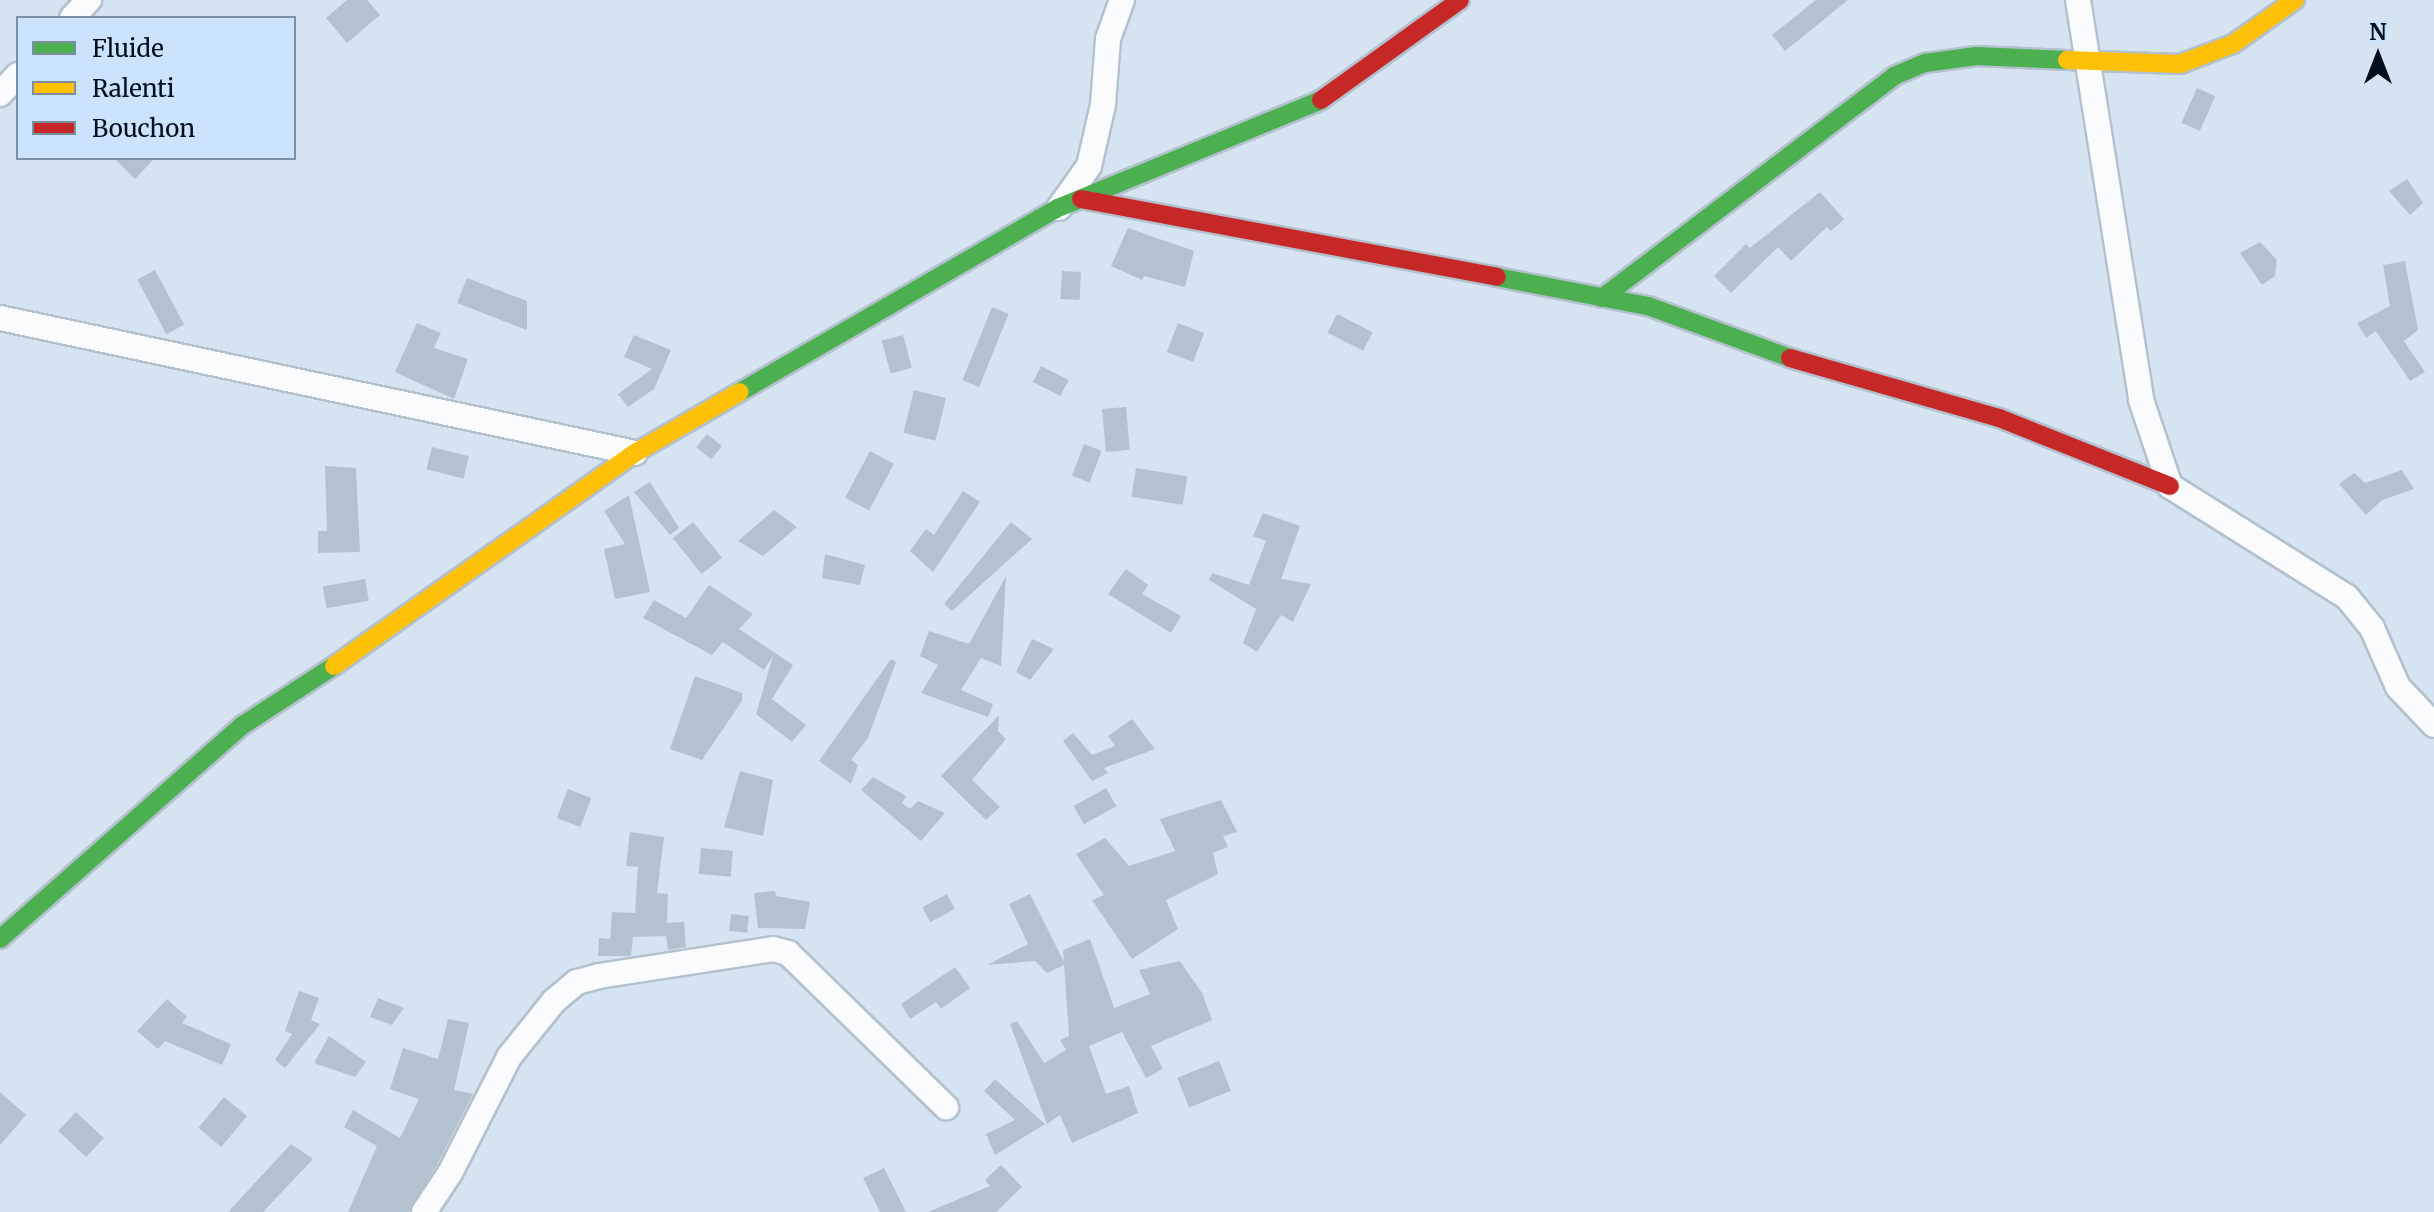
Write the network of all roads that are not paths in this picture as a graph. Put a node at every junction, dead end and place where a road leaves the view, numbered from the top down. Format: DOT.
graph roads {
  1 [pos="89,0"];
  2 [pos="1122,0"];
  3 [pos="1460,0"];
  4 [pos="2078,0"];
  5 [pos="2295,0"];
  6 [pos="74,16"];
  7 [pos="2083,58"];
  8 [pos="16,77"];
  9 [pos="0,94"];
  10 [pos="1070,203"];
  11 [pos="1602,298"];
  12 [pos="0,318"];
  13 [pos="635,453"];
  14 [pos="2170,486"];
  15 [pos="2434,725"];
  16 [pos="0,939"];
  17 [pos="946,1107"];
  18 [pos="424,1212"];
  1 -- 6 [label="street"];
  2 -- 10 [label="street"];
  3 -- 10 [label="street"];
  4 -- 7 [label="street"];
  5 -- 7 [label="street"];
  7 -- 11 [label="street"];
  7 -- 14 [label="street"];
  8 -- 9 [label="street"];
  10 -- 11 [label="street"];
  10 -- 13 [label="street"];
  11 -- 14 [label="street"];
  12 -- 13 [label="street"];
  13 -- 16 [label="street"];
  14 -- 15 [label="street"];
  17 -- 18 [label="street"];
}
